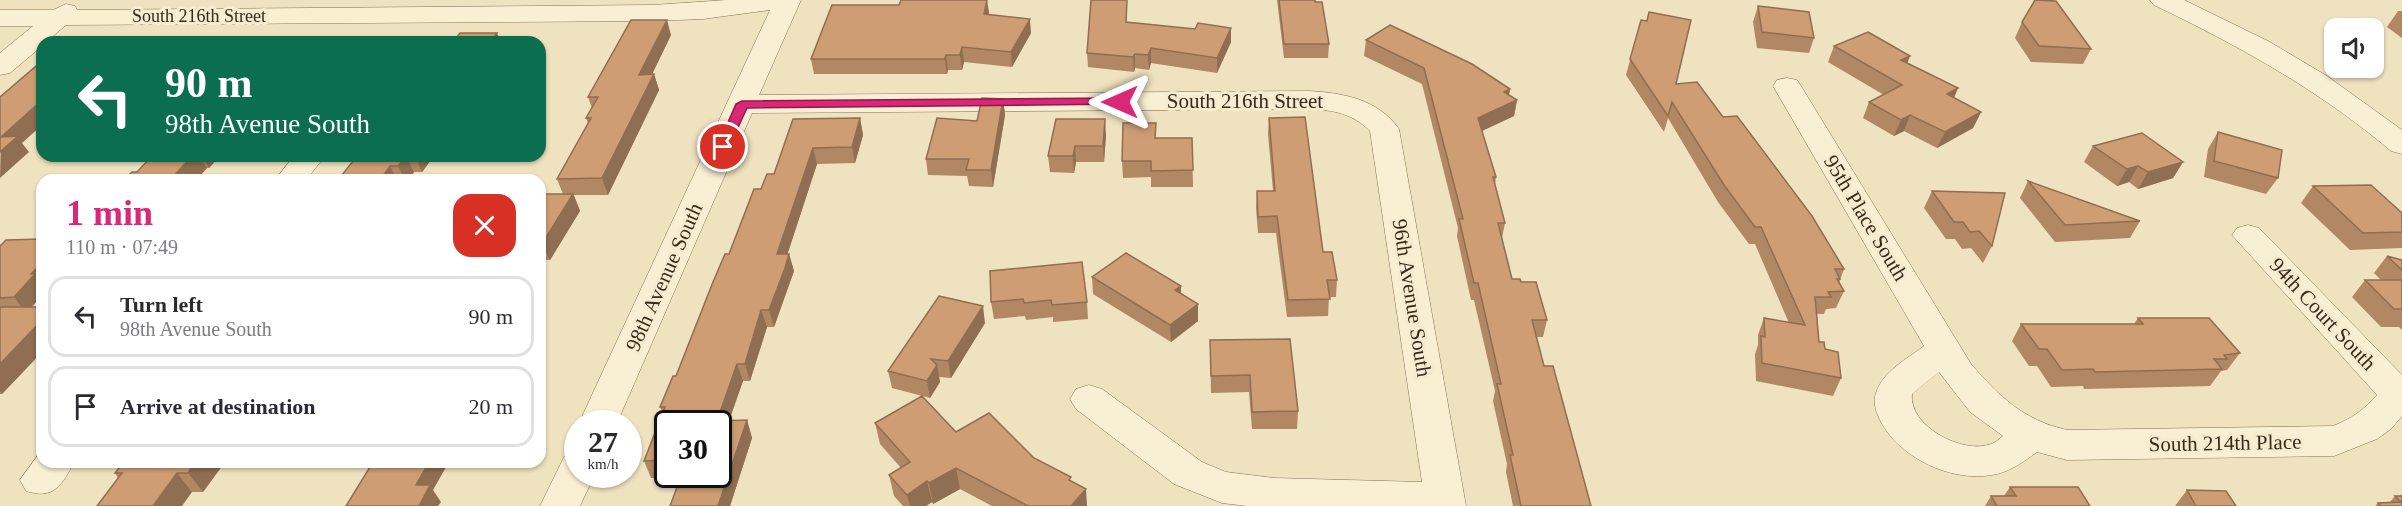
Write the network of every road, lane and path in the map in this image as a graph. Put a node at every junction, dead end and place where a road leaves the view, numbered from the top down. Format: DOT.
graph roads {
  1 [pos="80,0"];
  2 [pos="712,0"];
  3 [pos="787,0"];
  4 [pos="2163,0"];
  5 [pos="433,7"];
  6 [pos="591,13"];
  7 [pos="0,18"];
  8 [pos="59,18"];
  9 [pos="37,36"];
  10 [pos="410,36"];
  11 [pos="36,37"];
  12 [pos="0,67"];
  13 [pos="1787,86"];
  14 [pos="742,104"];
  15 [pos="1352,106"];
  16 [pos="2402,145"];
  17 [pos="305,162"];
  18 [pos="295,174"];
  19 [pos="2248,235"];
  20 [pos="1951,362"];
  21 [pos="2400,393"];
  22 [pos="1089,399"];
  23 [pos="604,410"];
  24 [pos="2031,436"];
  25 [pos="569,488"];
  26 [pos="1445,502"];
  27 [pos="560,506"];
  1 -- 8 [label="street"];
  2 -- 6 [label="street, South 216th Street"];
  3 -- 6 [label="street, South 216th Street"];
  3 -- 14 [label="street, 98th Avenue South"];
  4 -- 16 [label="street"];
  5 -- 6 [label="street, South 216th Street"];
  5 -- 8 [label="street, South 216th Street"];
  5 -- 10 [label="street"];
  7 -- 8 [label="street, South 216th Street"];
  8 -- 9 [label="street"];
  11 -- 12 [label="street"];
  13 -- 20 [label="street, 95th Place South"];
  14 -- 15 [label="street, South 216th Street"];
  14 -- 23 [label="street, 98th Avenue South"];
  15 -- 26 [label="street, 96th Avenue South"];
  17 -- 18 [label="street"];
  19 -- 21 [label="street, 94th Court South"];
  20 -- 24 [label="street, South 214th Place"];
  20 -- 24 [label="street"];
  21 -- 24 [label="street, South 214th Place"];
  22 -- 26 [label="street"];
  25 -- 27 [label="street"];
}
